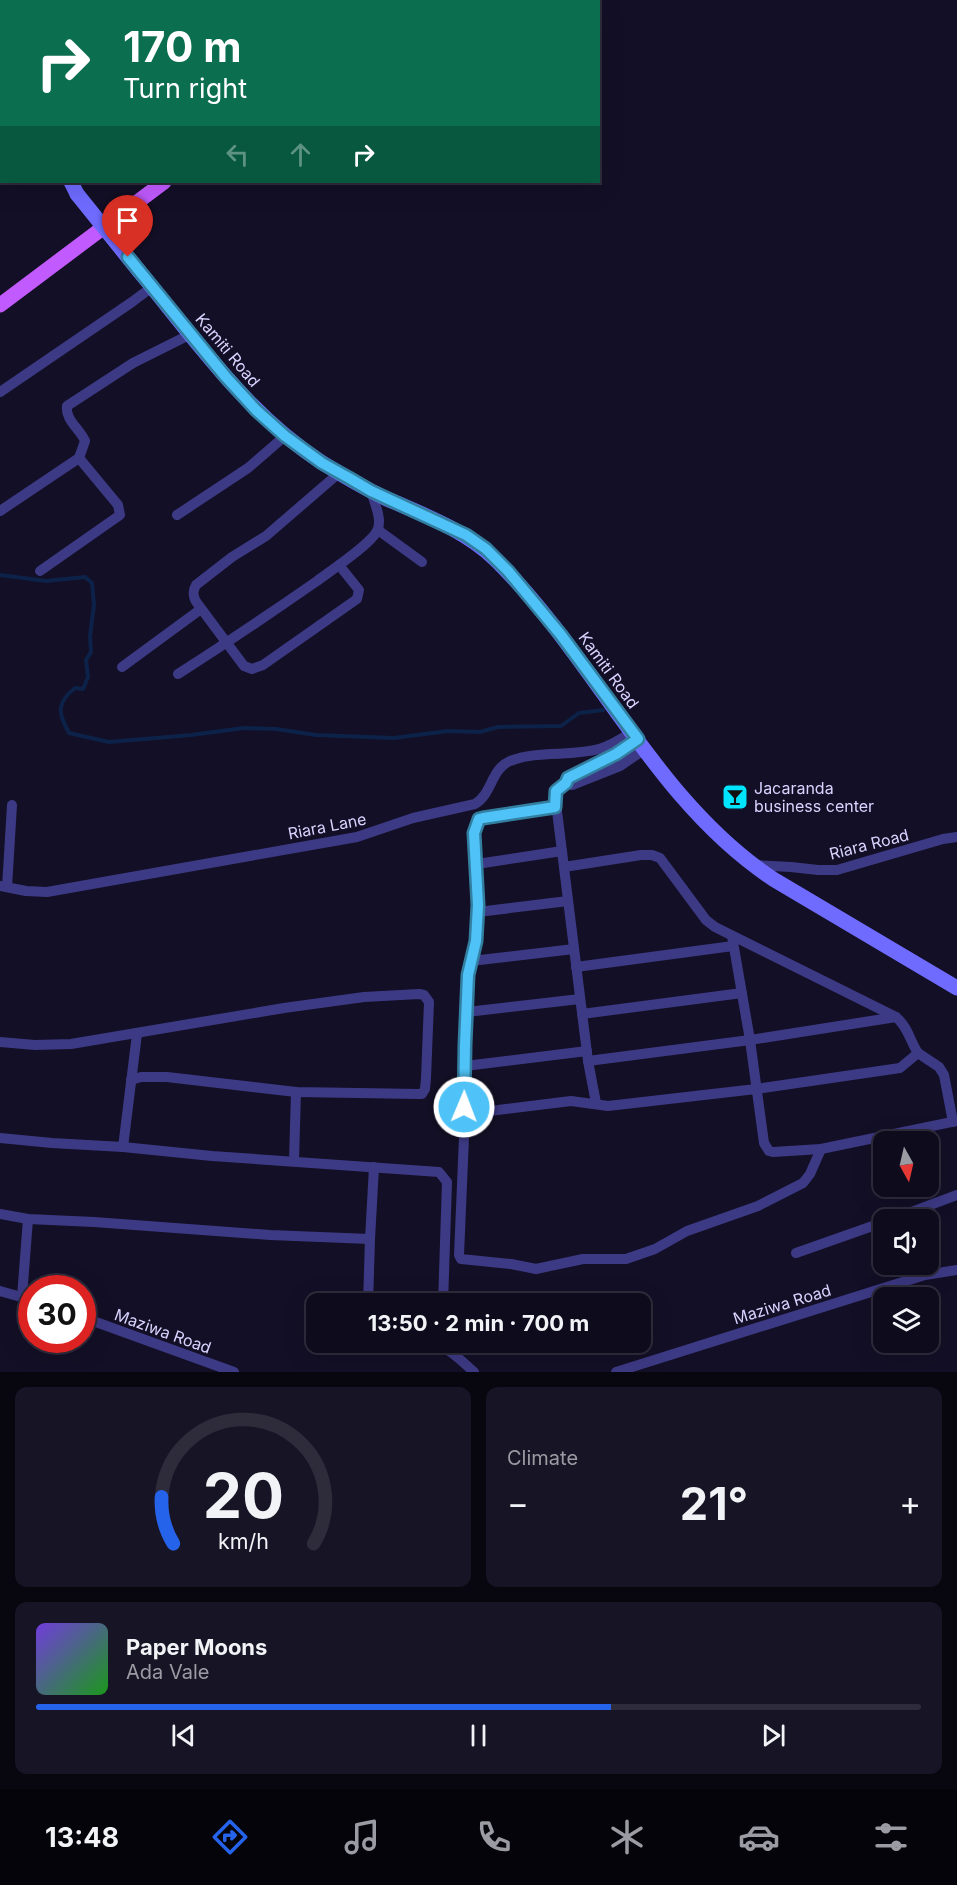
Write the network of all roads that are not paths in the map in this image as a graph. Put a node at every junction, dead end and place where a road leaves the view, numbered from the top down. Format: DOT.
graph roads {
  1 [pos="163,183"];
  2 [pos="74,188"];
  3 [pos="152,287"];
  4 [pos="0,305"];
  5 [pos="191,334"];
  6 [pos="0,392"];
  7 [pos="285,436"];
  8 [pos="79,458"];
  9 [pos="339,473"];
  10 [pos="371,491"];
  11 [pos="0,511"];
  12 [pos="177,515"];
  13 [pos="378,530"];
  14 [pos="422,562"];
  15 [pos="339,565"];
  16 [pos="40,571"];
  17 [pos="201,609"];
  18 [pos="228,642"];
  19 [pos="122,667"];
  20 [pos="178,674"];
  21 [pos="638,740"];
  22 [pos="12,805"];
  23 [pos="555,807"];
  24 [pos="957,837"];
  25 [pos="561,851"];
  26 [pos="477,864"];
  27 [pos="751,865"];
  28 [pos="564,867"];
  29 [pos="3,887"];
  30 [pos="568,901"];
  31 [pos="478,912"];
  32 [pos="733,941"];
  33 [pos="574,950"];
  34 [pos="471,961"];
  35 [pos="576,967"];
  36 [pos="957,987"];
  37 [pos="742,993"];
  38 [pos="580,999"];
  39 [pos="467,1012"];
  40 [pos="582,1014"];
  41 [pos="896,1017"];
  42 [pos="137,1034"];
  43 [pos="750,1040"];
  44 [pos="0,1042"];
  45 [pos="918,1053"];
  46 [pos="588,1056"];
  47 [pos="465,1066"];
  48 [pos="131,1080"];
  49 [pos="756,1089"];
  50 [pos="296,1092"];
  51 [pos="596,1103"];
  52 [pos="465,1114"];
  53 [pos="955,1121"];
  54 [pos="0,1138"];
  55 [pos="123,1146"];
  56 [pos="821,1149"];
  57 [pos="294,1161"];
  58 [pos="374,1167"];
  59 [pos="957,1195"];
  60 [pos="919,1209"];
  61 [pos="0,1214"];
  62 [pos="28,1219"];
  63 [pos="873,1226"];
  64 [pos="370,1239"];
  65 [pos="796,1253"];
  66 [pos="957,1270"];
  67 [pos="27,1275"];
  68 [pos="0,1291"];
  69 [pos="368,1293"];
  70 [pos="443,1293"];
  71 [pos="18,1296"];
  72 [pos="96,1322"];
  73 [pos="453,1353"];
  74 [pos="234,1372"];
  75 [pos="474,1372"];
  76 [pos="616,1372"];
  1 -- 4 [label="main road"];
  2 -- 3 [label="main road, Kamiti Road, bridge"];
  3 -- 5 [label="main road, Kamiti Road"];
  3 -- 6 [label="street"];
  5 -- 7 [label="main road, Kamiti Road"];
  5 -- 8 [label="street"];
  7 -- 9 [label="main road, Kamiti Road"];
  7 -- 12 [label="street"];
  8 -- 11 [label="street"];
  8 -- 16 [label="street"];
  9 -- 10 [label="main road, Kamiti Road"];
  9 -- 17 [label="street"];
  10 -- 13 [label="street"];
  10 -- 21 [label="main road, Kamiti Road"];
  13 -- 14 [label="street"];
  13 -- 15 [label="street"];
  15 -- 18 [label="street"];
  15 -- 18 [label="street"];
  17 -- 18 [label="street"];
  17 -- 19 [label="street"];
  18 -- 20 [label="street"];
  21 -- 23 [label="street"];
  21 -- 27 [label="main road, Kamiti Road"];
  21 -- 29 [label="street, Riara Lane"];
  22 -- 29 [label="street"];
  23 -- 25 [label="street"];
  23 -- 26 [label="street"];
  24 -- 27 [label="street, Riara Road"];
  25 -- 26 [label="street"];
  25 -- 28 [label="street"];
  26 -- 31 [label="street"];
  27 -- 36 [label="main road, Kamiti Road"];
  28 -- 30 [label="street"];
  28 -- 32 [label="street"];
  30 -- 31 [label="street"];
  30 -- 33 [label="street"];
  31 -- 34 [label="street"];
  32 -- 35 [label="street"];
  32 -- 37 [label="street"];
  32 -- 41 [label="street"];
  33 -- 34 [label="street"];
  33 -- 35 [label="street"];
  34 -- 39 [label="street"];
  35 -- 38 [label="street"];
  37 -- 40 [label="street"];
  37 -- 43 [label="street"];
  38 -- 39 [label="street"];
  38 -- 40 [label="street"];
  39 -- 47 [label="street"];
  40 -- 46 [label="street"];
  41 -- 43 [label="street"];
  41 -- 45 [label="street"];
  42 -- 44 [label="street"];
  42 -- 48 [label="street"];
  42 -- 50 [label="street"];
  43 -- 46 [label="street"];
  43 -- 49 [label="street"];
  45 -- 49 [label="street"];
  45 -- 53 [label="street"];
  46 -- 47 [label="street"];
  46 -- 51 [label="street"];
  47 -- 52 [label="street"];
  48 -- 50 [label="street"];
  48 -- 55 [label="street"];
  49 -- 51 [label="street"];
  49 -- 56 [label="street"];
  50 -- 57 [label="street"];
  51 -- 52 [label="street"];
  52 -- 56 [label="street"];
  53 -- 56 [label="street"];
  54 -- 55 [label="street"];
  55 -- 57 [label="street"];
  57 -- 58 [label="street"];
  58 -- 64 [label="street"];
  58 -- 70 [label="street"];
  59 -- 60 [label="street"];
  61 -- 62 [label="street"];
  62 -- 64 [label="street"];
  62 -- 67 [label="street"];
  63 -- 65 [label="street"];
  64 -- 69 [label="street"];
  66 -- 76 [label="street, Maziwa Road"];
  68 -- 71 [label="street"];
  72 -- 74 [label="street, Maziwa Road"];
  73 -- 75 [label="street"];
}
